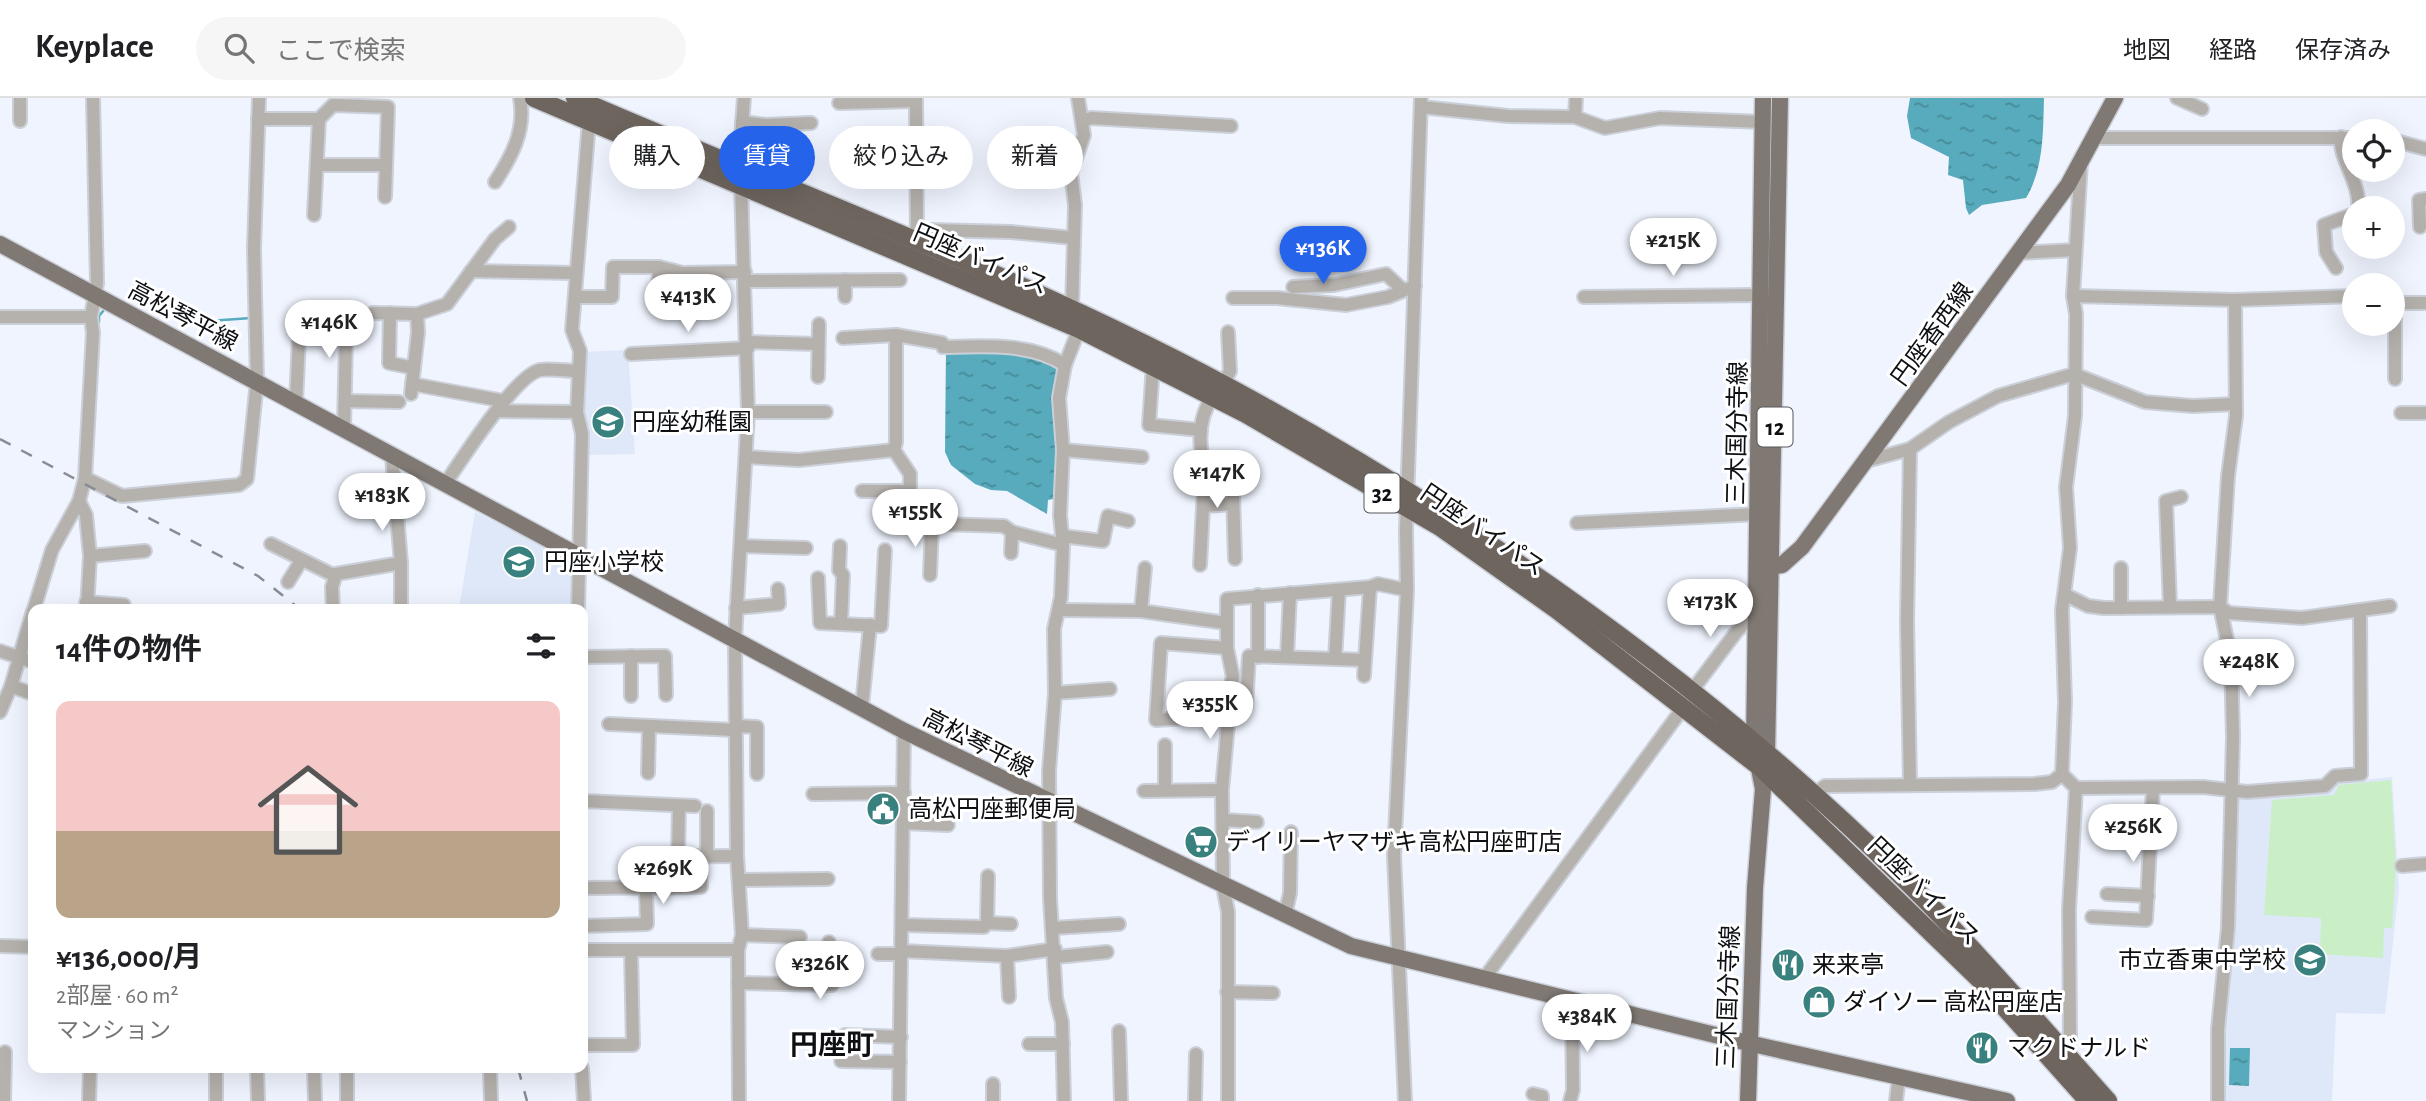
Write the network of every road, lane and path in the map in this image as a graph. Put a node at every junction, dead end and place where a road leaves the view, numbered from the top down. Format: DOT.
graph roads {
  1 [pos="20,98"];
  2 [pos="93,98"];
  3 [pos="259,98"];
  4 [pos="520,98"];
  5 [pos="534,98"];
  6 [pos="744,98"];
  7 [pos="1078,98"];
  8 [pos="1576,98"];
  9 [pos="1763,98"];
  10 [pos="1780,98"];
  11 [pos="2115,98"];
  12 [pos="2177,98"];
  13 [pos="579,99"];
  14 [pos="916,99"];
  15 [pos="839,103"];
  16 [pos="1421,103"];
  17 [pos="2202,109"];
  18 [pos="1575,117"];
  19 [pos="258,119"];
  20 [pos="319,119"];
  21 [pos="20,121"];
  22 [pos="589,121"];
  23 [pos="1083,121"];
  24 [pos="743,122"];
  25 [pos="811,122"];
  26 [pos="1763,122"];
  27 [pos="743,126"];
  28 [pos="1231,127"];
  29 [pos="2342,137"];
  30 [pos="2094,138"];
  31 [pos="2405,143"];
  32 [pos="2426,149"];
  33 [pos="2081,159"];
  34 [pos="317,165"];
  35 [pos="386,165"];
  36 [pos="719,166"];
  37 [pos="719,168"];
  38 [pos="495,182"];
  39 [pos="741,189"];
  40 [pos="771,189"];
  41 [pos="385,197"];
  42 [pos="2426,199"];
  43 [pos="314,215"];
  44 [pos="2342,218"];
  45 [pos="509,227"];
  46 [pos="2420,227"];
  47 [pos="1074,238"];
  48 [pos="0,244"];
  49 [pos="915,249"];
  50 [pos="2075,250"];
  51 [pos="2019,253"];
  52 [pos="659,267"];
  53 [pos="2336,268"];
  54 [pos="471,271"];
  55 [pos="576,272"];
  56 [pos="745,277"];
  57 [pos="900,279"];
  58 [pos="845,280"];
  59 [pos="1293,288"];
  60 [pos="1409,288"];
  61 [pos="1761,295"];
  62 [pos="96,296"];
  63 [pos="2073,296"];
  64 [pos="2342,296"];
  65 [pos="575,297"];
  66 [pos="845,297"];
  67 [pos="1584,297"];
  68 [pos="1233,298"];
  69 [pos="2235,300"];
  70 [pos="658,301"];
  71 [pos="2405,303"];
  72 [pos="2426,303"];
  73 [pos="1072,309"];
  74 [pos="373,313"];
  75 [pos="390,313"];
  76 [pos="417,314"];
  77 [pos="0,317"];
  78 [pos="91,317"];
  79 [pos="819,324"];
  80 [pos="1079,329"];
  81 [pos="1228,332"];
  82 [pos="896,335"];
  83 [pos="2394,336"];
  84 [pos="843,338"];
  85 [pos="818,344"];
  86 [pos="748,345"];
  87 [pos="631,354"];
  88 [pos="1065,365"];
  89 [pos="1153,365"];
  90 [pos="414,368"];
  91 [pos="578,371"];
  92 [pos="2074,374"];
  93 [pos="818,377"];
  94 [pos="2395,379"];
  95 [pos="257,381"];
  96 [pos="1218,390"];
  97 [pos="345,401"];
  98 [pos="296,402"];
  99 [pos="399,402"];
  100 [pos="2235,404"];
  101 [pos="501,406"];
  102 [pos="577,412"];
  103 [pos="748,412"];
  104 [pos="826,412"];
  105 [pos="2401,413"];
  106 [pos="2426,413"];
  107 [pos="344,427"];
  108 [pos="1200,430"];
  109 [pos="1910,449"];
  110 [pos="894,450"];
  111 [pos="1063,450"];
  112 [pos="392,456"];
  113 [pos="746,457"];
  114 [pos="1143,457"];
  115 [pos="1232,460"];
  116 [pos="1866,461"];
  117 [pos="85,478"];
  118 [pos="445,484"];
  119 [pos="862,491"];
  120 [pos="910,491"];
  121 [pos="2181,497"];
  122 [pos="1407,499"];
  123 [pos="79,501"];
  124 [pos="1233,504"];
  125 [pos="940,505"];
  126 [pos="1203,506"];
  127 [pos="1759,514"];
  128 [pos="1128,521"];
  129 [pos="1577,523"];
  130 [pos="936,524"];
  131 [pos="1012,533"];
  132 [pos="1063,540"];
  133 [pos="271,544"];
  134 [pos="741,546"];
  135 [pos="840,546"];
  136 [pos="806,548"];
  137 [pos="885,550"];
  138 [pos="145,551"];
  139 [pos="1011,553"];
  140 [pos="90,556"];
  141 [pos="581,557"];
  142 [pos="1235,559"];
  143 [pos="301,561"];
  144 [pos="401,563"];
  145 [pos="1200,565"];
  146 [pos="1145,568"];
  147 [pos="1766,568"];
  148 [pos="2121,568"];
  149 [pos="930,575"];
  150 [pos="335,576"];
  151 [pos="818,578"];
  152 [pos="288,582"];
  153 [pos="1370,587"];
  154 [pos="778,589"];
  155 [pos="1339,590"];
  156 [pos="1407,590"];
  157 [pos="1290,593"];
  158 [pos="2066,595"];
  159 [pos="1258,596"];
  160 [pos="36,604"];
  161 [pos="87,604"];
  162 [pos="333,604"];
  163 [pos="401,604"];
  164 [pos="578,604"];
  165 [pos="2170,606"];
  166 [pos="2390,606"];
  167 [pos="2220,607"];
  168 [pos="736,608"];
  169 [pos="2121,608"];
  170 [pos="1059,610"];
  171 [pos="1758,610"];
  172 [pos="1141,611"];
  173 [pos="2360,611"];
  174 [pos="1226,623"];
  175 [pos="841,624"];
  176 [pos="870,625"];
  177 [pos="28,630"];
  178 [pos="735,639"];
  179 [pos="1227,648"];
  180 [pos="0,651"];
  181 [pos="631,656"];
  182 [pos="588,657"];
  183 [pos="1258,657"];
  184 [pos="1287,657"];
  185 [pos="19,659"];
  186 [pos="1335,659"];
  187 [pos="1365,660"];
  188 [pos="28,661"];
  189 [pos="1364,676"];
  190 [pos="11,687"];
  191 [pos="1110,689"];
  192 [pos="28,692"];
  193 [pos="1055,693"];
  194 [pos="666,695"];
  195 [pos="631,696"];
  196 [pos="1687,700"];
  197 [pos="1246,705"];
  198 [pos="862,706"];
  199 [pos="0,712"];
  200 [pos="1226,715"];
  201 [pos="609,724"];
  202 [pos="649,726"];
  203 [pos="735,728"];
  204 [pos="904,731"];
  205 [pos="1165,745"];
  206 [pos="1761,756"];
  207 [pos="648,773"];
  208 [pos="757,774"];
  209 [pos="2062,774"];
  210 [pos="1910,784"];
  211 [pos="2076,788"];
  212 [pos="2153,789"];
  213 [pos="1165,790"];
  214 [pos="1222,790"];
  215 [pos="1144,791"];
  216 [pos="2231,791"];
  217 [pos="904,793"];
  218 [pos="813,794"];
  219 [pos="1814,796"];
  220 [pos="588,802"];
  221 [pos="1049,803"];
  222 [pos="679,806"];
  223 [pos="1223,820"];
  224 [pos="1257,822"];
  225 [pos="904,824"];
  226 [pos="948,825"];
  227 [pos="1291,832"];
  228 [pos="678,856"];
  229 [pos="703,856"];
  230 [pos="737,856"];
  231 [pos="2426,864"];
  232 [pos="2402,866"];
  233 [pos="828,879"];
  234 [pos="740,880"];
  235 [pos="992,884"];
  236 [pos="1223,886"];
  237 [pos="646,887"];
  238 [pos="588,888"];
  239 [pos="2107,894"];
  240 [pos="2148,896"];
  241 [pos="1285,915"];
  242 [pos="2092,917"];
  243 [pos="987,923"];
  244 [pos="1011,924"];
  245 [pos="1119,924"];
  246 [pos="902,925"];
  247 [pos="588,926"];
  248 [pos="1053,928"];
  249 [pos="742,934"];
  250 [pos="800,937"];
  251 [pos="829,942"];
  252 [pos="0,946"];
  253 [pos="28,947"];
  254 [pos="588,950"];
  255 [pos="631,950"];
  256 [pos="738,950"];
  257 [pos="902,952"];
  258 [pos="1107,952"];
  259 [pos="1056,953"];
  260 [pos="878,954"];
  261 [pos="1007,956"];
  262 [pos="1397,959"];
  263 [pos="1483,980"];
  264 [pos="738,983"];
  265 [pos="1227,992"];
  266 [pos="1273,993"];
  267 [pos="1009,997"];
  268 [pos="1572,1001"];
  269 [pos="1119,1031"];
  270 [pos="845,1035"];
  271 [pos="901,1037"];
  272 [pos="1748,1043"];
  273 [pos="1029,1044"];
  274 [pos="1063,1044"];
  275 [pos="588,1045"];
  276 [pos="2063,1051"];
  277 [pos="5,1052"];
  278 [pos="1196,1054"];
  279 [pos="841,1061"];
  280 [pos="900,1062"];
  281 [pos="90,1073"];
  282 [pos="216,1073"];
  283 [pos="257,1073"];
  284 [pos="314,1073"];
  285 [pos="347,1073"];
  286 [pos="489,1073"];
  287 [pos="582,1073"];
  288 [pos="1899,1076"];
  289 [pos="993,1084"];
  290 [pos="5,1101"];
  291 [pos="89,1101"];
  292 [pos="216,1101"];
  293 [pos="258,1101"];
  294 [pos="315,1101"];
  295 [pos="347,1101"];
  296 [pos="491,1101"];
  297 [pos="584,1101"];
  298 [pos="739,1101"];
  299 [pos="899,1101"];
  300 [pos="992,1101"];
  301 [pos="1064,1101"];
  302 [pos="1122,1101"];
  303 [pos="1195,1101"];
  304 [pos="1228,1101"];
  305 [pos="1405,1101"];
  306 [pos="1570,1101"];
  307 [pos="1748,1101"];
  308 [pos="1896,1101"];
  309 [pos="2007,1101"];
  310 [pos="2088,1101"];
  311 [pos="2108,1101"];
  312 [pos="2218,1101"];
  1 -- 21 [label="street"];
  2 -- 62 [label="street"];
  3 -- 19 [label="street"];
  4 -- 38 [label="street"];
  5 -- 22 [label="highway, 円座バイパス / 32"];
  6 -- 24 [label="street"];
  7 -- 23 [label="street"];
  8 -- 18 [label="street"];
  9 -- 26 [label="main road, 三木国分寺線 / 12"];
  10 -- 147 [label="main road, 三木国分寺線 / 12"];
  11 -- 30 [label="main road, 円座香西線"];
  12 -- 17 [label="street"];
  13 -- 36 [label="highway, 円座バイパス / 32"];
  14 -- 15 [label="street"];
  14 -- 49 [label="street"];
  16 -- 18 [label="street"];
  16 -- 60 [label="street"];
  18 -- 26 [label="street"];
  19 -- 20 [label="street"];
  19 -- 95 [label="street"];
  20 -- 34 [label="street"];
  20 -- 35 [label="street"];
  22 -- 37 [label="highway, 円座バイパス / 32"];
  22 -- 55 [label="street"];
  23 -- 28 [label="street"];
  23 -- 47 [label="street"];
  24 -- 25 [label="street"];
  24 -- 27 [label="street"];
  26 -- 61 [label="main road, 三木国分寺線 / 12"];
  29 -- 30 [label="street"];
  30 -- 33 [label="main road, 円座香西線"];
  31 -- 32 [label="street"];
  33 -- 50 [label="street"];
  33 -- 51 [label="main road, 円座香西線"];
  34 -- 35 [label="street"];
  34 -- 43 [label="street"];
  35 -- 41 [label="street"];
  39 -- 56 [label="street"];
  40 -- 49 [label="highway, 円座バイパス / 32"];
  42 -- 46 [label="street"];
  44 -- 53 [label="street"];
  45 -- 54 [label="street"];
  47 -- 49 [label="street"];
  47 -- 73 [label="street"];
  48 -- 62 [label="main road, 高松琴平線"];
  49 -- 73 [label="highway, 円座バイパス / 32"];
  49 -- 80 [label="highway, 円座バイパス / 32"];
  50 -- 51 [label="street"];
  50 -- 63 [label="street"];
  51 -- 116 [label="main road, 円座香西線"];
  52 -- 56 [label="street"];
  52 -- 65 [label="street"];
  52 -- 70 [label="street"];
  54 -- 55 [label="street"];
  54 -- 76 [label="street"];
  55 -- 65 [label="street"];
  56 -- 58 [label="street"];
  56 -- 86 [label="street"];
  57 -- 58 [label="street"];
  58 -- 66 [label="street"];
  59 -- 60 [label="street"];
  60 -- 68 [label="street"];
  60 -- 122 [label="street"];
  61 -- 67 [label="street"];
  61 -- 127 [label="main road, 三木国分寺線 / 12"];
  62 -- 78 [label="street"];
  62 -- 95 [label="main road, 高松琴平線"];
  63 -- 69 [label="street"];
  63 -- 92 [label="street"];
  64 -- 69 [label="street"];
  65 -- 91 [label="street"];
  69 -- 100 [label="street"];
  71 -- 72 [label="street"];
  73 -- 80 [label="street"];
  73 -- 96 [label="highway, 円座バイパス / 32"];
  74 -- 75 [label="street"];
  75 -- 76 [label="street"];
  75 -- 90 [label="street"];
  76 -- 90 [label="street"];
  77 -- 78 [label="street"];
  78 -- 117 [label="street"];
  79 -- 85 [label="street"];
  80 -- 88 [label="street"];
  80 -- 89 [label="highway, 円座バイパス / 32"];
  81 -- 96 [label="street"];
  82 -- 84 [label="street"];
  82 -- 88 [label="street"];
  82 -- 110 [label="street"];
  83 -- 94 [label="street"];
  85 -- 86 [label="street"];
  85 -- 93 [label="street"];
  86 -- 87 [label="street"];
  86 -- 103 [label="street"];
  88 -- 111 [label="street"];
  89 -- 96 [label="highway, 円座バイパス / 32"];
  89 -- 108 [label="street"];
  90 -- 101 [label="street"];
  91 -- 101 [label="street"];
  91 -- 102 [label="street"];
  92 -- 100 [label="street"];
  92 -- 109 [label="street"];
  92 -- 158 [label="street"];
  95 -- 98 [label="main road, 高松琴平線"];
  95 -- 117 [label="street"];
  96 -- 108 [label="street"];
  96 -- 122 [label="highway, 円座バイパス / 32"];
  97 -- 98 [label="street"];
  97 -- 99 [label="street"];
  97 -- 107 [label="street"];
  98 -- 107 [label="main road, 高松琴平線"];
  100 -- 167 [label="street"];
  101 -- 102 [label="street"];
  101 -- 118 [label="street"];
  102 -- 141 [label="street"];
  103 -- 104 [label="street"];
  103 -- 113 [label="street"];
  105 -- 106 [label="street"];
  107 -- 112 [label="main road, 高松琴平線"];
  108 -- 126 [label="street"];
  109 -- 116 [label="street"];
  109 -- 210 [label="street"];
  110 -- 113 [label="street"];
  110 -- 120 [label="street"];
  111 -- 114 [label="street"];
  111 -- 132 [label="street"];
  112 -- 118 [label="main road, 高松琴平線"];
  112 -- 144 [label="street"];
  113 -- 134 [label="street"];
  115 -- 124 [label="street"];
  116 -- 147 [label="main road, 円座香西線"];
  117 -- 123 [label="street"];
  118 -- 141 [label="main road, 高松琴平線"];
  119 -- 120 [label="street"];
  120 -- 130 [label="street"];
  121 -- 165 [label="street"];
  122 -- 156 [label="street"];
  122 -- 196 [label="highway, 円座バイパス / 32"];
  123 -- 140 [label="street"];
  123 -- 160 [label="street"];
  124 -- 126 [label="street"];
  124 -- 142 [label="street"];
  125 -- 130 [label="street"];
  126 -- 145 [label="street"];
  127 -- 129 [label="street"];
  127 -- 147 [label="main road, 三木国分寺線 / 12"];
  128 -- 132 [label="street"];
  130 -- 131 [label="street"];
  130 -- 149 [label="street"];
  131 -- 132 [label="street"];
  131 -- 139 [label="street"];
  132 -- 170 [label="street"];
  133 -- 143 [label="street"];
  134 -- 136 [label="street"];
  134 -- 168 [label="street"];
  135 -- 175 [label="street"];
  137 -- 176 [label="street"];
  138 -- 140 [label="street"];
  140 -- 161 [label="street"];
  141 -- 164 [label="street"];
  141 -- 178 [label="main road, 高松琴平線"];
  143 -- 150 [label="street"];
  143 -- 152 [label="street"];
  144 -- 150 [label="street"];
  144 -- 163 [label="street"];
  146 -- 172 [label="street"];
  147 -- 171 [label="main road, 三木国分寺線 / 12"];
  147 -- 206 [label="main road, 三木国分寺線 / 12"];
  148 -- 169 [label="street"];
  150 -- 162 [label="street"];
  151 -- 175 [label="street"];
  153 -- 155 [label="street"];
  153 -- 156 [label="street"];
  153 -- 187 [label="street"];
  154 -- 168 [label="street"];
  155 -- 157 [label="street"];
  155 -- 186 [label="street"];
  156 -- 262 [label="street"];
  157 -- 159 [label="street"];
  157 -- 184 [label="street"];
  158 -- 169 [label="street"];
  158 -- 209 [label="street"];
  159 -- 174 [label="street"];
  159 -- 183 [label="street"];
  165 -- 167 [label="street"];
  165 -- 169 [label="street"];
  166 -- 173 [label="street"];
  167 -- 173 [label="street"];
  167 -- 216 [label="street"];
  168 -- 178 [label="street"];
  170 -- 172 [label="street"];
  170 -- 193 [label="street"];
  171 -- 196 [label="street"];
  171 -- 206 [label="main road, 三木国分寺線 / 12"];
  172 -- 174 [label="street"];
  173 -- 216 [label="street"];
  174 -- 179 [label="street"];
  175 -- 176 [label="street"];
  176 -- 198 [label="street"];
  177 -- 185 [label="street"];
  178 -- 198 [label="main road, 高松琴平線"];
  178 -- 203 [label="street"];
  179 -- 200 [label="street"];
  179 -- 200 [label="street"];
  180 -- 185 [label="street"];
  181 -- 182 [label="street"];
  181 -- 194 [label="street"];
  181 -- 195 [label="street"];
  183 -- 184 [label="street"];
  183 -- 197 [label="street"];
  184 -- 186 [label="street"];
  185 -- 188 [label="street"];
  185 -- 190 [label="street"];
  186 -- 187 [label="street"];
  187 -- 189 [label="street"];
  190 -- 192 [label="street"];
  190 -- 199 [label="street"];
  191 -- 193 [label="street"];
  193 -- 221 [label="street"];
  196 -- 206 [label="highway, 円座バイパス / 32"];
  196 -- 206 [label="highway, 円座バイパス / 32"];
  196 -- 263 [label="street"];
  198 -- 204 [label="main road, 高松琴平線"];
  200 -- 214 [label="street"];
  201 -- 202 [label="street"];
  202 -- 203 [label="street"];
  202 -- 207 [label="street"];
  203 -- 208 [label="street"];
  203 -- 230 [label="street"];
  204 -- 217 [label="street"];
  204 -- 221 [label="main road, 高松琴平線"];
  205 -- 213 [label="street"];
  206 -- 219 [label="highway, 円座バイパス / 32"];
  206 -- 272 [label="main road, 三木国分寺線 / 12"];
  206 -- 310 [label="highway, 円座バイパス / 32"];
  209 -- 210 [label="street"];
  209 -- 211 [label="street"];
  210 -- 219 [label="street"];
  211 -- 212 [label="street"];
  211 -- 276 [label="street"];
  212 -- 216 [label="street"];
  212 -- 240 [label="street"];
  213 -- 214 [label="street"];
  213 -- 215 [label="street"];
  214 -- 223 [label="street"];
  216 -- 312 [label="street"];
  217 -- 218 [label="street"];
  217 -- 225 [label="street"];
  219 -- 276 [label="highway, 円座バイパス / 32"];
  220 -- 222 [label="street"];
  221 -- 236 [label="main road, 高松琴平線"];
  221 -- 248 [label="street"];
  222 -- 228 [label="street"];
  222 -- 229 [label="street"];
  223 -- 224 [label="street"];
  223 -- 236 [label="street"];
  225 -- 226 [label="street"];
  225 -- 246 [label="street"];
  227 -- 241 [label="street"];
  228 -- 229 [label="street"];
  228 -- 237 [label="street"];
  229 -- 230 [label="street"];
  229 -- 237 [label="street"];
  230 -- 234 [label="street"];
  231 -- 232 [label="street"];
  233 -- 234 [label="street"];
  234 -- 249 [label="street"];
  235 -- 243 [label="street"];
  236 -- 241 [label="main road, 高松琴平線"];
  236 -- 265 [label="street"];
  237 -- 238 [label="street"];
  237 -- 247 [label="street"];
  239 -- 240 [label="street"];
  240 -- 242 [label="street"];
  241 -- 262 [label="main road, 高松琴平線"];
  243 -- 244 [label="street"];
  243 -- 246 [label="street"];
  245 -- 248 [label="street"];
  246 -- 257 [label="street"];
  248 -- 259 [label="street"];
  249 -- 250 [label="street"];
  249 -- 256 [label="street"];
  251 -- 264 [label="street"];
  252 -- 253 [label="street"];
  254 -- 255 [label="street"];
  255 -- 256 [label="street"];
  255 -- 275 [label="street"];
  256 -- 264 [label="street"];
  257 -- 260 [label="street"];
  257 -- 261 [label="street"];
  257 -- 271 [label="street"];
  258 -- 259 [label="street"];
  259 -- 261 [label="street"];
  259 -- 274 [label="street"];
  261 -- 267 [label="street"];
  262 -- 263 [label="main road, 高松琴平線"];
  262 -- 305 [label="street"];
  263 -- 268 [label="main road, 高松琴平線"];
  264 -- 298 [label="street"];
  265 -- 266 [label="street"];
  265 -- 304 [label="street"];
  268 -- 272 [label="main road, 高松琴平線"];
  268 -- 306 [label="street"];
  269 -- 302 [label="street"];
  270 -- 271 [label="street"];
  271 -- 280 [label="street"];
  272 -- 288 [label="main road, 高松琴平線"];
  272 -- 307 [label="main road, 三木国分寺線 / 12"];
  273 -- 274 [label="street"];
  274 -- 301 [label="street"];
  276 -- 311 [label="highway, 円座バイパス / 32"];
  277 -- 290 [label="street"];
  278 -- 303 [label="street"];
  279 -- 280 [label="street"];
  280 -- 299 [label="street"];
  281 -- 291 [label="street"];
  282 -- 292 [label="street"];
  283 -- 293 [label="street"];
  284 -- 294 [label="street"];
  285 -- 295 [label="street"];
  286 -- 296 [label="street"];
  287 -- 297 [label="street"];
  288 -- 308 [label="street"];
  288 -- 309 [label="main road, 高松琴平線"];
  289 -- 300 [label="street"];
}
